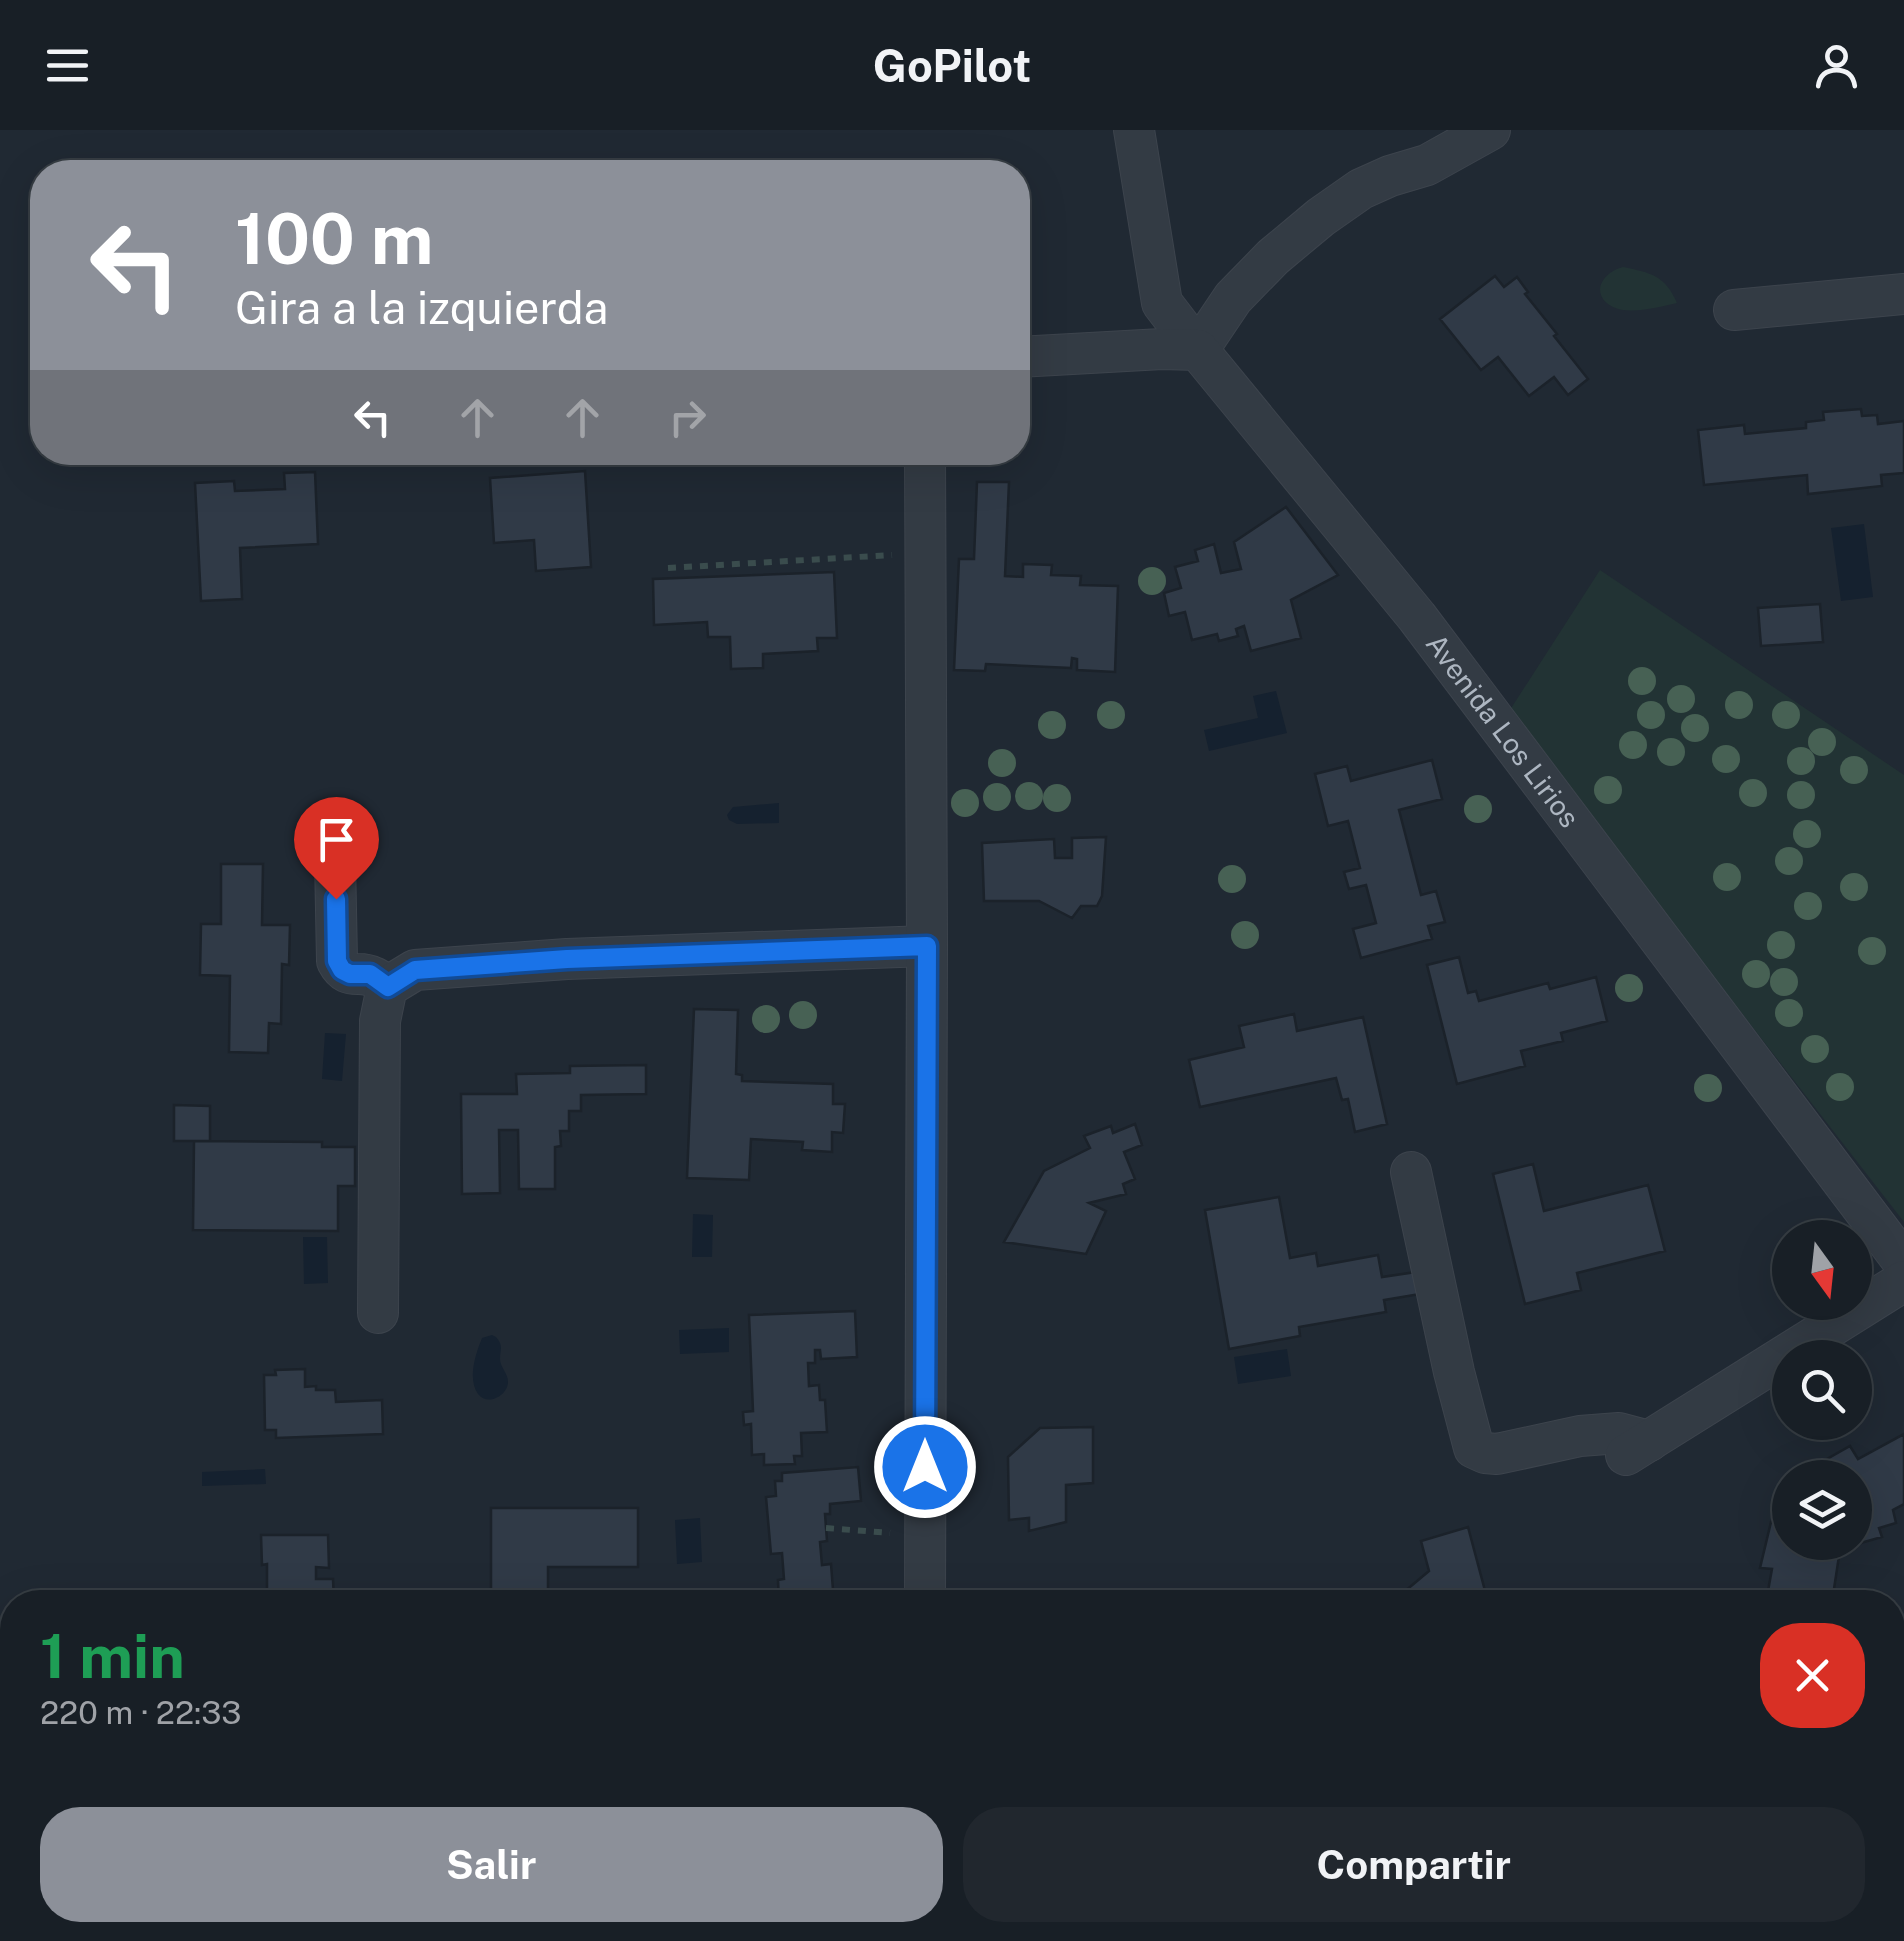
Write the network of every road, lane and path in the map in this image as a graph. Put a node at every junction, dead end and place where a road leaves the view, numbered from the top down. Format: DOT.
graph roads {
  1 [pos="1134,130"];
  2 [pos="1490,130"];
  3 [pos="1904,294"];
  4 [pos="1734,310"];
  5 [pos="1198,350"];
  6 [pos="1030,356"];
  7 [pos="926,465"];
  8 [pos="894,554"];
  9 [pos="668,568"];
  10 [pos="335,860"];
  11 [pos="927,946"];
  12 [pos="388,987"];
  13 [pos="1410,1172"];
  14 [pos="1904,1263"];
  15 [pos="1904,1282"];
  16 [pos="378,1314"];
  17 [pos="826,1528"];
  18 [pos="896,1534"];
  19 [pos="924,1590"];
  1 -- 5 [label="street, Avenida Los Lirios"];
  2 -- 5 [label="street"];
  3 -- 4 [label="street"];
  5 -- 6 [label="street"];
  5 -- 14 [label="street, Avenida Los Lirios"];
  7 -- 11 [label="street"];
  8 -- 9 [label="path"];
  10 -- 12 [label="street"];
  11 -- 12 [label="street"];
  11 -- 19 [label="street"];
  12 -- 16 [label="street"];
  13 -- 15 [label="street"];
  17 -- 18 [label="path"];
}
